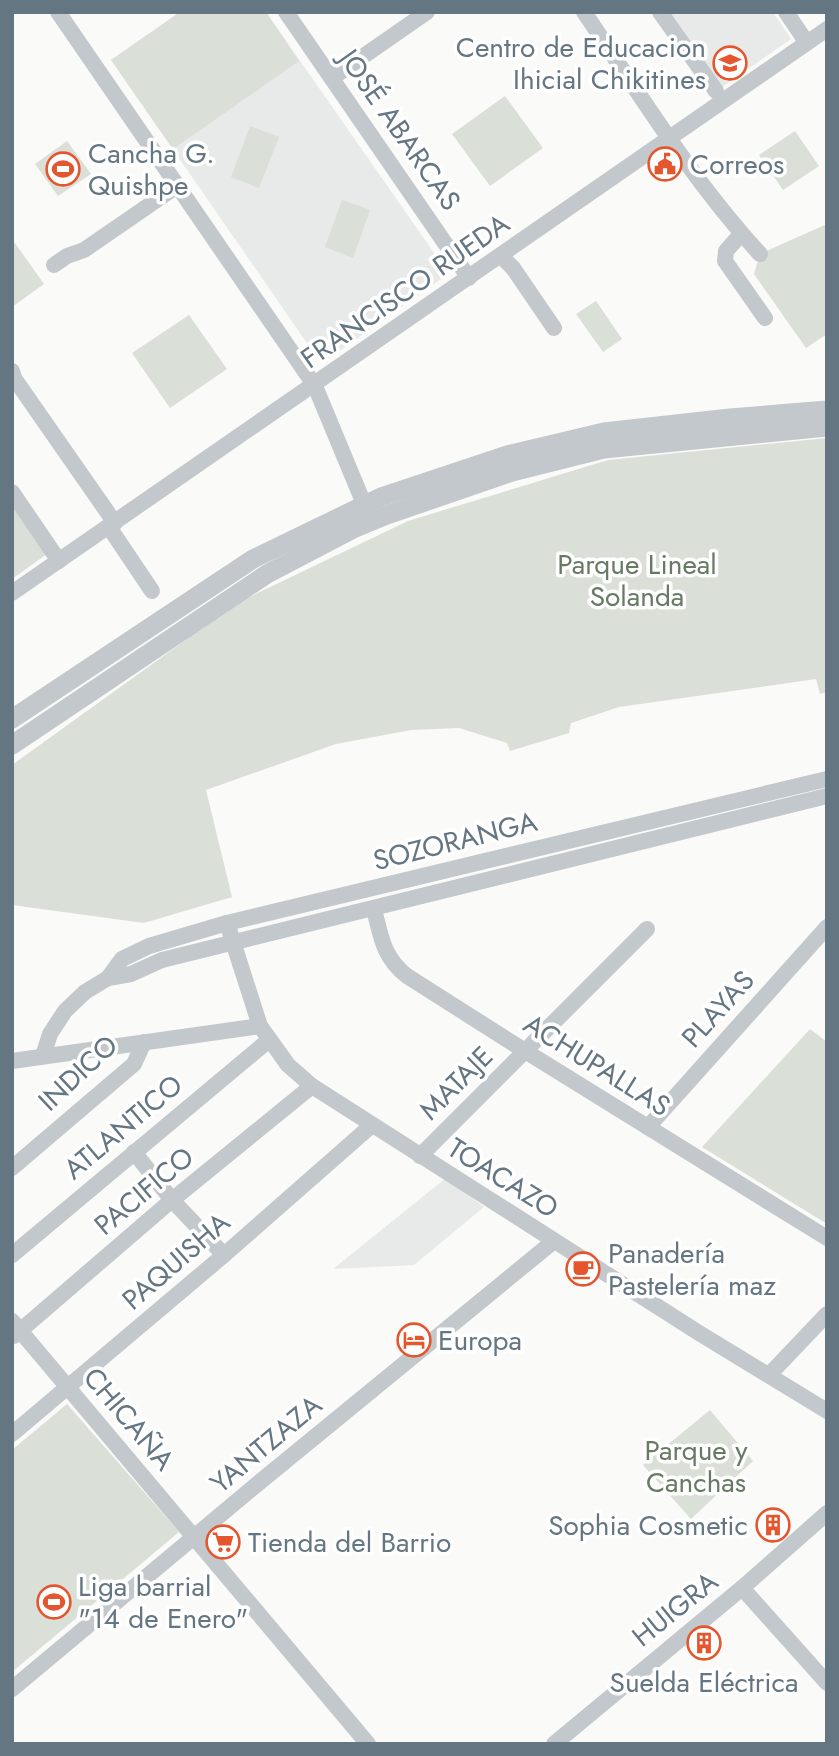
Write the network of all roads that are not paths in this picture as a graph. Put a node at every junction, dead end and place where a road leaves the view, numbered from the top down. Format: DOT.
graph roads {
  1 [pos="58,12"];
  2 [pos="286,12"];
  3 [pos="427,12"];
  4 [pos="584,12"];
  5 [pos="660,12"];
  6 [pos="786,12"];
  7 [pos="827,29"];
  8 [pos="807,43"];
  9 [pos="332,78"];
  10 [pos="716,91"];
  11 [pos="669,138"];
  12 [pos="177,186"];
  13 [pos="741,234"];
  14 [pos="760,254"];
  15 [pos="501,256"];
  16 [pos="54,265"];
  17 [pos="470,278"];
  18 [pos="765,318"];
  19 [pos="554,328"];
  20 [pos="12,371"];
  21 [pos="315,386"];
  22 [pos="827,410"];
  23 [pos="827,427"];
  24 [pos="12,492"];
  25 [pos="368,512"];
  26 [pos="112,525"];
  27 [pos="60,561"];
  28 [pos="152,591"];
  29 [pos="12,593"];
  30 [pos="12,719"];
  31 [pos="12,745"];
  32 [pos="827,779"];
  33 [pos="827,796"];
  34 [pos="373,909"];
  35 [pos="227,923"];
  36 [pos="827,926"];
  37 [pos="647,929"];
  38 [pos="232,943"];
  39 [pos="108,978"];
  40 [pos="264,1033"];
  41 [pos="144,1042"];
  42 [pos="525,1051"];
  43 [pos="43,1056"];
  44 [pos="12,1061"];
  45 [pos="312,1086"];
  46 [pos="372,1125"];
  47 [pos="648,1127"];
  48 [pos="134,1152"];
  49 [pos="420,1156"];
  50 [pos="12,1168"];
  51 [pos="172,1199"];
  52 [pos="827,1238"];
  53 [pos="554,1241"];
  54 [pos="12,1255"];
  55 [pos="225,1255"];
  56 [pos="827,1314"];
  57 [pos="15,1330"];
  58 [pos="769,1376"];
  59 [pos="68,1388"];
  60 [pos="827,1411"];
  61 [pos="12,1434"];
  62 [pos="827,1513"];
  63 [pos="194,1538"];
  64 [pos="742,1588"];
  65 [pos="827,1683"];
  66 [pos="12,1689"];
  67 [pos="368,1744"];
  68 [pos="554,1744"];
  1 -- 12 [label="street"];
  2 -- 9 [label="street, JOSÉ ABARCAS"];
  3 -- 9 [label="street"];
  4 -- 11 [label="street"];
  5 -- 10 [label="street"];
  6 -- 8 [label="street"];
  7 -- 8 [label="street, FRANCISCO RUEDA"];
  8 -- 11 [label="street, FRANCISCO RUEDA"];
  9 -- 17 [label="street, JOSÉ ABARCAS"];
  11 -- 13 [label="street"];
  11 -- 15 [label="street, FRANCISCO RUEDA"];
  12 -- 16 [label="street"];
  12 -- 21 [label="street"];
  13 -- 14 [label="street"];
  13 -- 18 [label="street"];
  15 -- 17 [label="street, FRANCISCO RUEDA"];
  15 -- 19 [label="street"];
  17 -- 21 [label="street, FRANCISCO RUEDA"];
  20 -- 26 [label="street"];
  21 -- 25 [label="street"];
  21 -- 26 [label="street, FRANCISCO RUEDA"];
  22 -- 25 [label="street"];
  23 -- 25 [label="street"];
  24 -- 27 [label="street"];
  25 -- 30 [label="street"];
  25 -- 31 [label="street"];
  26 -- 27 [label="street, FRANCISCO RUEDA"];
  26 -- 28 [label="street"];
  27 -- 29 [label="street, FRANCISCO RUEDA"];
  32 -- 35 [label="street, SOZORANGA"];
  33 -- 34 [label="street, SOZORANGA"];
  34 -- 38 [label="street, SOZORANGA"];
  34 -- 42 [label="street, ACHUPALLAS"];
  35 -- 38 [label="street, TOACAZO"];
  35 -- 39 [label="street, SOZORANGA"];
  36 -- 47 [label="street, PLAYAS"];
  37 -- 42 [label="street, MATAJE"];
  38 -- 39 [label="street, SOZORANGA"];
  38 -- 40 [label="street, TOACAZO"];
  39 -- 43 [label="street, SOZORANGA"];
  40 -- 41 [label="street"];
  40 -- 45 [label="street, TOACAZO"];
  40 -- 48 [label="street, ATLANTICO"];
  41 -- 43 [label="street"];
  41 -- 50 [label="street, INDICO"];
  42 -- 47 [label="street, ACHUPALLAS"];
  42 -- 49 [label="street, MATAJE"];
  43 -- 44 [label="street"];
  45 -- 46 [label="street, TOACAZO"];
  45 -- 51 [label="street, PACIFICO"];
  46 -- 49 [label="street, TOACAZO"];
  46 -- 55 [label="street, PAQUISHA"];
  47 -- 52 [label="street, ACHUPALLAS"];
  48 -- 51 [label="street"];
  48 -- 54 [label="street, ATLANTICO"];
  49 -- 53 [label="street, TOACAZO"];
  51 -- 55 [label="street"];
  51 -- 57 [label="street, PACIFICO"];
  53 -- 58 [label="street, TOACAZO"];
  53 -- 63 [label="street, YANTZAZA"];
  55 -- 59 [label="street, PAQUISHA"];
  56 -- 58 [label="street"];
  57 -- 59 [label="street, CHICAÑA"];
  58 -- 60 [label="street, TOACAZO"];
  59 -- 61 [label="street, PAQUISHA"];
  59 -- 63 [label="street, CHICAÑA"];
  62 -- 64 [label="street, HUIGRA"];
  63 -- 66 [label="street, YANTZAZA"];
  63 -- 67 [label="street, CHICAÑA"];
  64 -- 65 [label="street"];
  64 -- 68 [label="street, HUIGRA"];
}
